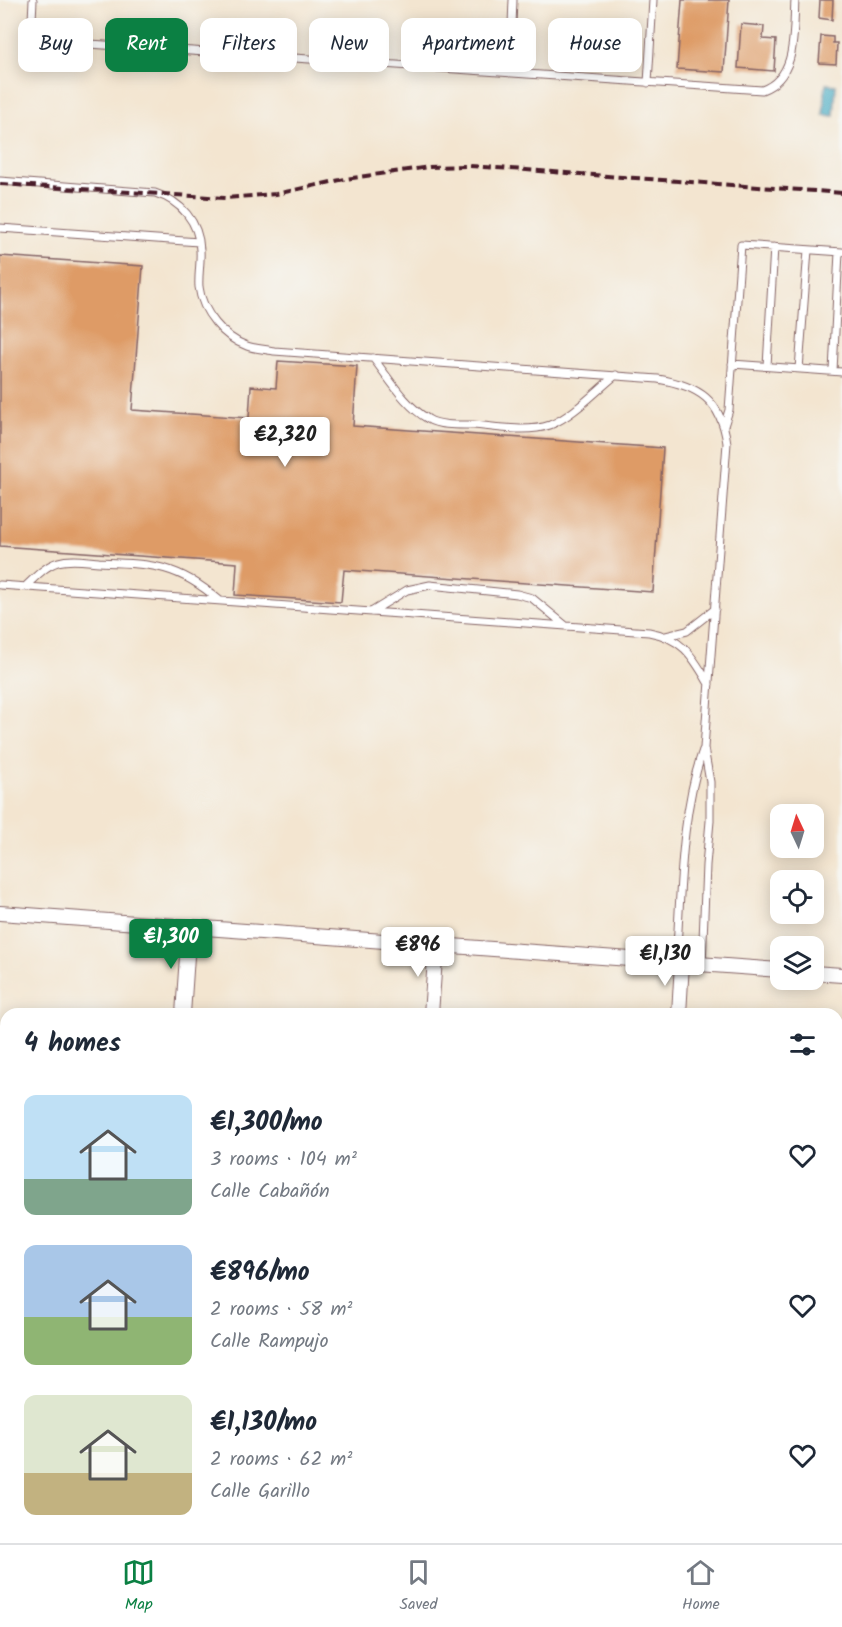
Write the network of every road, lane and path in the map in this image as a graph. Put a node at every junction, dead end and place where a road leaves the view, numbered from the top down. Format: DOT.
graph roads {
  1 [pos="33,0"];
  2 [pos="513,0"];
  3 [pos="653,0"];
  4 [pos="795,0"];
  5 [pos="510,73"];
  6 [pos="648,82"];
  7 [pos="0,181"];
  8 [pos="0,228"];
  9 [pos="199,242"];
  10 [pos="774,247"];
  11 [pos="808,250"];
  12 [pos="840,252"];
  13 [pos="373,358"];
  14 [pos="732,364"];
  15 [pos="767,366"];
  16 [pos="799,369"];
  17 [pos="832,371"];
  18 [pos="842,372"];
  19 [pos="616,375"];
  20 [pos="724,426"];
  21 [pos="0,585"];
  22 [pos="25,587"];
  23 [pos="220,601"];
  24 [pos="715,609"];
  25 [pos="370,612"];
  26 [pos="567,626"];
  27 [pos="665,636"];
  28 [pos="709,684"];
  29 [pos="704,748"];
  30 [pos="0,913"];
  31 [pos="189,927"];
  32 [pos="436,945"];
  33 [pos="679,963"];
  34 [pos="702,964"];
  35 [pos="770,969"];
  36 [pos="824,974"];
  37 [pos="842,975"];
  38 [pos="183,1008"];
  39 [pos="431,1008"];
  40 [pos="678,1008"];
  1 -- 5 [label="lane"];
  2 -- 5 [label="lane"];
  3 -- 6 [label="lane"];
  4 -- 6 [label="lane"];
  5 -- 6 [label="lane"];
  7 -- 9 [label="lane"];
  8 -- 9 [label="lane"];
  9 -- 13 [label="lane"];
  10 -- 11 [label="lane"];
  10 -- 14 [label="lane"];
  10 -- 15 [label="lane"];
  11 -- 12 [label="lane"];
  11 -- 16 [label="lane"];
  12 -- 17 [label="lane"];
  13 -- 19 [label="lane"];
  13 -- 19 [label="lane"];
  14 -- 15 [label="lane"];
  14 -- 20 [label="lane"];
  15 -- 16 [label="lane"];
  16 -- 17 [label="lane"];
  17 -- 18 [label="lane"];
  19 -- 20 [label="lane"];
  20 -- 24 [label="lane"];
  21 -- 22 [label="lane"];
  22 -- 23 [label="lane"];
  22 -- 23 [label="lane"];
  23 -- 25 [label="lane"];
  24 -- 27 [label="lane"];
  24 -- 28 [label="lane"];
  25 -- 26 [label="lane"];
  25 -- 26 [label="lane"];
  26 -- 27 [label="lane"];
  27 -- 28 [label="lane"];
  28 -- 29 [label="lane"];
  29 -- 33 [label="lane"];
  29 -- 34 [label="lane"];
  30 -- 31 [label="street"];
  31 -- 32 [label="street"];
  31 -- 38 [label="street"];
  32 -- 33 [label="street"];
  32 -- 39 [label="street"];
  33 -- 34 [label="street"];
  33 -- 40 [label="street"];
  34 -- 35 [label="street"];
  36 -- 37 [label="street"];
}
